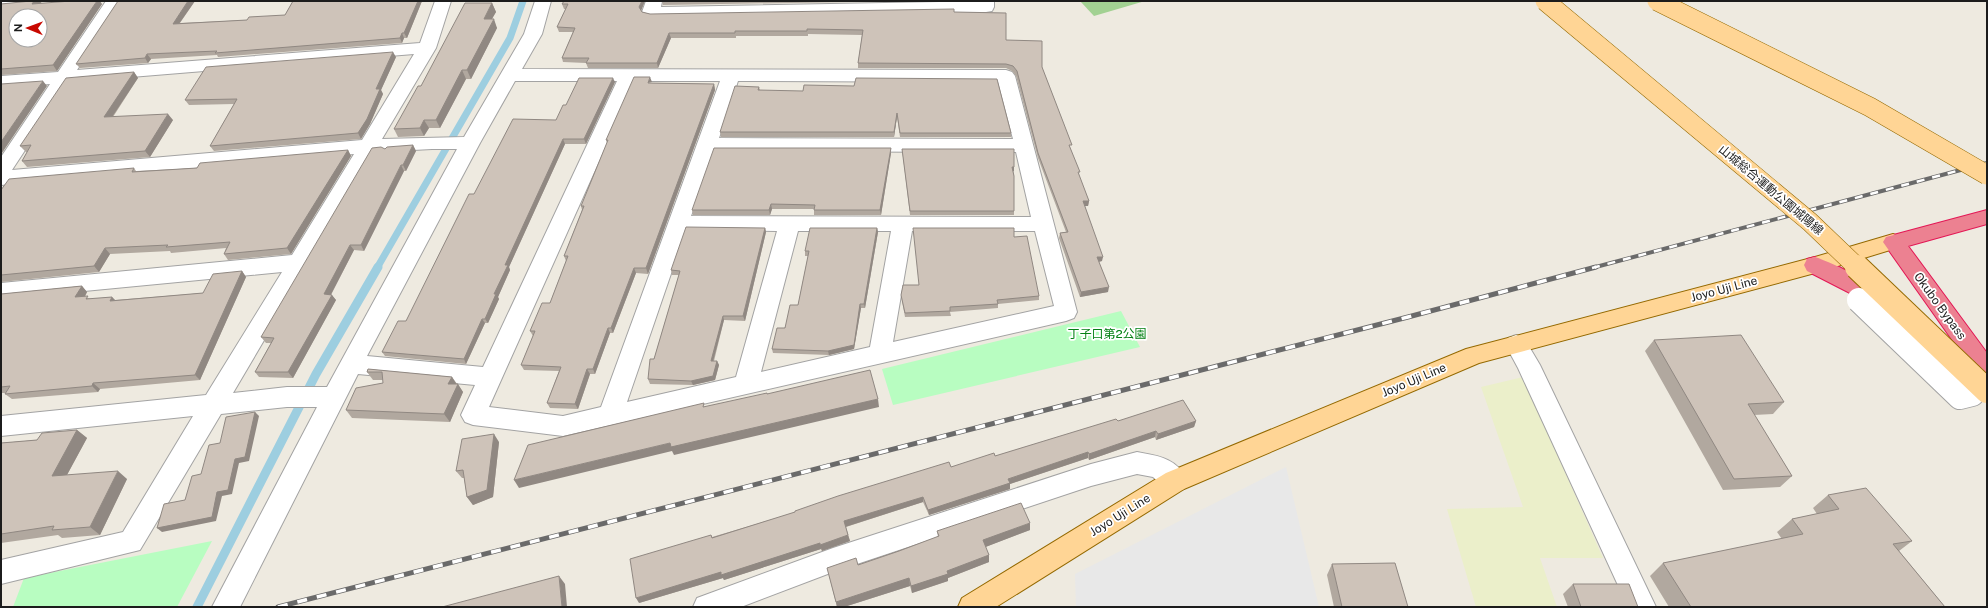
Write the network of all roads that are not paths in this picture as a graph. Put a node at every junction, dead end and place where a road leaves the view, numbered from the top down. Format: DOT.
graph roads {
  1 [pos="29,1"];
  2 [pos="114,1"];
  3 [pos="443,1"];
  4 [pos="543,1"];
  5 [pos="654,1"];
  6 [pos="986,1"];
  7 [pos="1544,1"];
  8 [pos="1657,1"];
  9 [pos="1,3"];
  10 [pos="872,5"];
  11 [pos="763,6"];
  12 [pos="427,48"];
  13 [pos="509,75"];
  14 [pos="629,75"];
  15 [pos="731,76"];
  16 [pos="64,78"];
  17 [pos="1,82"];
  18 [pos="465,142"];
  19 [pos="706,144"];
  20 [pos="368,146"];
  21 [pos="1024,146"];
  22 [pos="1,172"];
  23 [pos="1987,176"];
  24 [pos="1,178"];
  25 [pos="1987,217"];
  26 [pos="678,223"];
  27 [pos="789,224"];
  28 [pos="903,224"];
  29 [pos="1044,224"];
  30 [pos="1893,242"];
  31 [pos="299,262"];
  32 [pos="1815,265"];
  33 [pos="1851,276"];
  34 [pos="1,291"];
  35 [pos="1859,300"];
  36 [pos="1516,344"];
  37 [pos="880,354"];
  38 [pos="351,364"];
  39 [pos="1987,372"];
  40 [pos="490,376"];
  41 [pos="746,384"];
  42 [pos="1987,391"];
  43 [pos="322,397"];
  44 [pos="1987,403"];
  45 [pos="213,404"];
  46 [pos="610,415"];
  47 [pos="1,426"];
  48 [pos="1176,481"];
  49 [pos="1,572"];
  50 [pos="226,607"];
  51 [pos="707,607"];
  52 [pos="972,607"];
  53 [pos="1642,607"];
  1 -- 9 [label="street"];
  2 -- 16 [label="street"];
  3 -- 12 [label="street"];
  4 -- 13 [label="street"];
  5 -- 11 [label="street"];
  6 -- 10 [label="street"];
  7 -- 42 [label="main road, 山城総合運動公園城陽線, bridge"];
  8 -- 23 [label="main road, bridge"];
  10 -- 11 [label="street"];
  12 -- 16 [label="street"];
  12 -- 20 [label="street"];
  13 -- 14 [label="street"];
  13 -- 18 [label="street"];
  14 -- 15 [label="street"];
  14 -- 40 [label="street"];
  15 -- 19 [label="street"];
  15 -- 21 [label="street"];
  16 -- 17 [label="street"];
  16 -- 22 [label="street"];
  18 -- 20 [label="street"];
  18 -- 38 [label="street"];
  19 -- 21 [label="street"];
  19 -- 26 [label="street"];
  20 -- 24 [label="street"];
  20 -- 31 [label="street"];
  21 -- 29 [label="street"];
  25 -- 30 [label="highway"];
  26 -- 27 [label="street"];
  26 -- 46 [label="street"];
  27 -- 28 [label="street"];
  27 -- 41 [label="street"];
  28 -- 29 [label="street"];
  28 -- 37 [label="street"];
  29 -- 37 [label="street"];
  30 -- 32 [label="main road, Joyo Uji Line"];
  30 -- 39 [label="highway, Okubo Bypass"];
  31 -- 34 [label="street"];
  31 -- 45 [label="street"];
  32 -- 36 [label="main road, Joyo Uji Line"];
  32 -- 44 [label="highway"];
  33 -- 35 [label="street, bridge"];
  36 -- 48 [label="main road, Joyo Uji Line"];
  36 -- 53 [label="street"];
  37 -- 41 [label="street"];
  38 -- 40 [label="street"];
  38 -- 43 [label="street"];
  40 -- 46 [label="street"];
  41 -- 46 [label="street"];
  43 -- 45 [label="street"];
  43 -- 50 [label="street"];
  45 -- 47 [label="street"];
  45 -- 49 [label="street"];
  48 -- 51 [label="street"];
  48 -- 52 [label="main road, Joyo Uji Line"];
}
